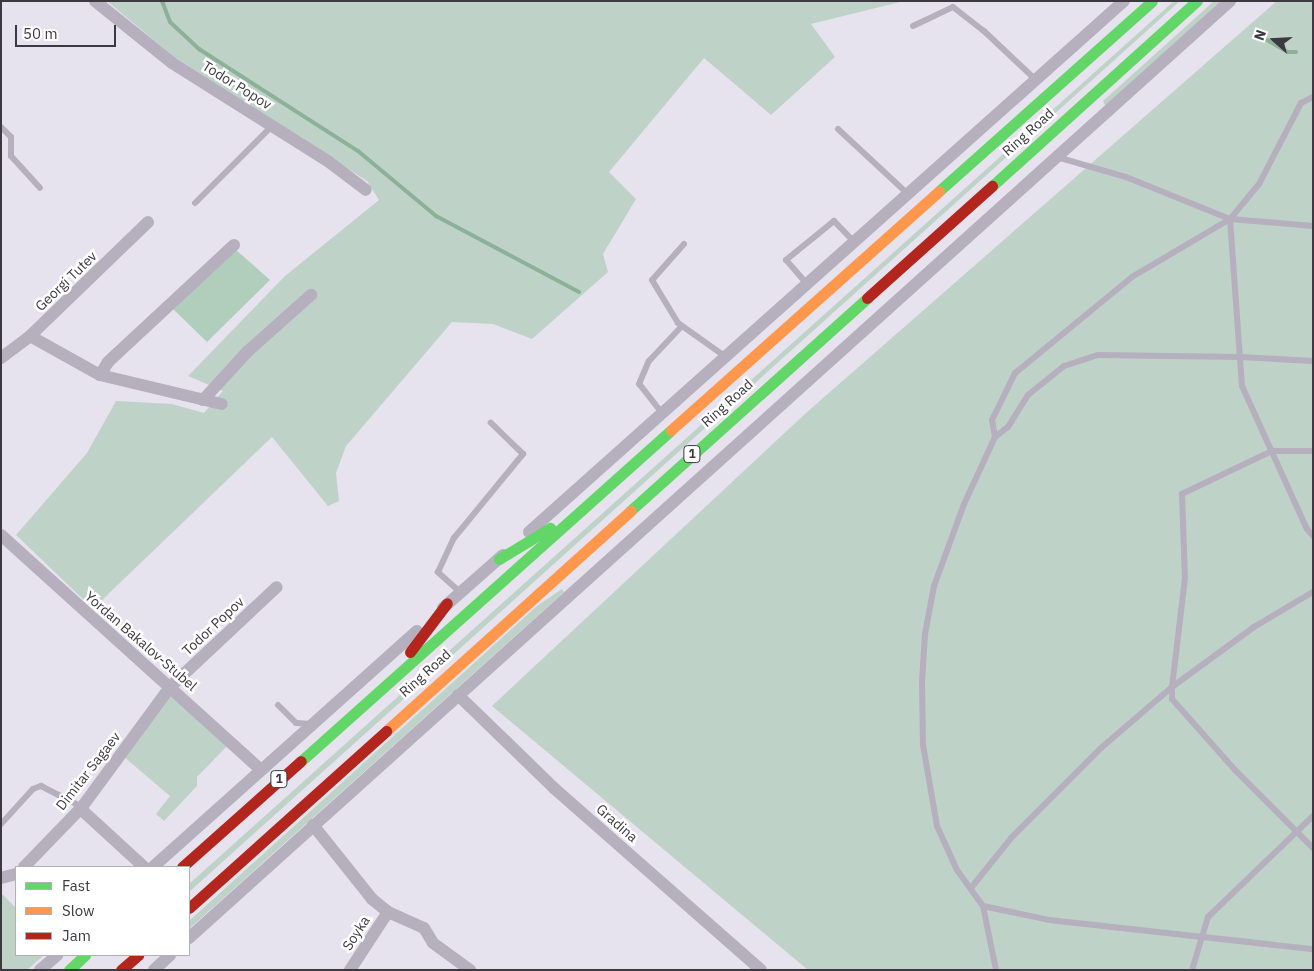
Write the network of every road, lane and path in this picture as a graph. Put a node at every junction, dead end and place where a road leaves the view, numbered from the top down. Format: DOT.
graph roads {
  1 [pos="95,1"];
  2 [pos="1124,1"];
  3 [pos="1152,1"];
  4 [pos="1197,1"];
  5 [pos="1230,1"];
  6 [pos="912,26"];
  7 [pos="1036,80"];
  8 [pos="1313,97"];
  9 [pos="272,125"];
  10 [pos="1,127"];
  11 [pos="838,129"];
  12 [pos="1057,157"];
  13 [pos="40,188"];
  14 [pos="366,190"];
  15 [pos="908,194"];
  16 [pos="195,203"];
  17 [pos="1230,219"];
  18 [pos="148,222"];
  19 [pos="1313,226"];
  20 [pos="854,242"];
  21 [pos="684,244"];
  22 [pos="234,245"];
  23 [pos="807,284"];
  24 [pos="311,295"];
  25 [pos="682,326"];
  26 [pos="30,336"];
  27 [pos="1241,356"];
  28 [pos="726,357"];
  29 [pos="1,358"];
  30 [pos="1313,361"];
  31 [pos="100,375"];
  32 [pos="204,400"];
  33 [pos="222,404"];
  34 [pos="662,412"];
  35 [pos="491,423"];
  36 [pos="995,437"];
  37 [pos="1272,451"];
  38 [pos="1313,451"];
  39 [pos="599,498"];
  40 [pos="1,535"];
  41 [pos="1313,536"];
  42 [pos="499,559"];
  43 [pos="277,587"];
  44 [pos="460,592"];
  45 [pos="1313,592"];
  46 [pos="447,603"];
  47 [pos="170,687"];
  48 [pos="1172,687"];
  49 [pos="377,693"];
  50 [pos="458,695"];
  51 [pos="278,705"];
  52 [pos="312,724"];
  53 [pos="261,770"];
  54 [pos="82,807"];
  55 [pos="1313,816"];
  56 [pos="1,824"];
  57 [pos="313,825"];
  58 [pos="1295,832"];
  59 [pos="1313,848"];
  60 [pos="25,866"];
  61 [pos="143,866"];
  62 [pos="154,866"];
  63 [pos="183,866"];
  64 [pos="15,874"];
  65 [pos="1,878"];
  66 [pos="971,888"];
  67 [pos="983,906"];
  68 [pos="190,907"];
  69 [pos="388,912"];
  70 [pos="190,937"];
  71 [pos="1203,939"];
  72 [pos="1313,949"];
  73 [pos="56,956"];
  74 [pos="85,956"];
  75 [pos="137,956"];
  76 [pos="169,956"];
  77 [pos="70,968"];
  78 [pos="40,970"];
  79 [pos="121,970"];
  80 [pos="154,970"];
  81 [pos="350,970"];
  82 [pos="470,970"];
  83 [pos="761,970"];
  84 [pos="996,970"];
  85 [pos="1192,970"];
  1 -- 9 [label="street, Todor Popov"];
  2 -- 7 [label="street"];
  3 -- 39 [label="highway, Ring Road / 1"];
  4 -- 68 [label="highway, Ring Road / 1"];
  5 -- 12 [label="street"];
  6 -- 7 [label="lane"];
  7 -- 15 [label="street"];
  8 -- 17 [label="lane"];
  9 -- 14 [label="street, Todor Popov"];
  9 -- 16 [label="lane"];
  10 -- 13 [label="lane"];
  11 -- 15 [label="lane"];
  12 -- 17 [label="lane"];
  12 -- 50 [label="street"];
  15 -- 20 [label="street"];
  17 -- 19 [label="lane"];
  17 -- 27 [label="lane"];
  17 -- 36 [label="lane"];
  18 -- 26 [label="street, Georgi Tutev"];
  20 -- 23 [label="street"];
  20 -- 23 [label="lane"];
  21 -- 25 [label="lane"];
  22 -- 31 [label="street"];
  23 -- 28 [label="street"];
  24 -- 32 [label="street"];
  25 -- 28 [label="lane"];
  25 -- 34 [label="lane"];
  26 -- 29 [label="street, Georgi Tutev"];
  26 -- 31 [label="street"];
  27 -- 30 [label="lane"];
  27 -- 36 [label="lane"];
  27 -- 37 [label="lane"];
  28 -- 34 [label="street"];
  31 -- 32 [label="street"];
  32 -- 33 [label="street"];
  34 -- 42 [label="street"];
  35 -- 44 [label="lane"];
  36 -- 66 [label="lane"];
  37 -- 38 [label="lane"];
  37 -- 41 [label="lane"];
  37 -- 48 [label="lane"];
  39 -- 42 [label="highway"];
  39 -- 49 [label="highway, Ring Road / 1"];
  40 -- 47 [label="street, Yordan Bakalov-Stubel"];
  42 -- 44 [label="street"];
  43 -- 47 [label="street, Todor Popov"];
  44 -- 46 [label="street"];
  45 -- 48 [label="lane"];
  46 -- 49 [label="highway"];
  46 -- 52 [label="street"];
  47 -- 53 [label="street, Yordan Bakalov-Stubel"];
  47 -- 54 [label="street, Dimitar Sagaev"];
  48 -- 58 [label="lane"];
  48 -- 66 [label="lane"];
  49 -- 63 [label="highway, Ring Road / 1"];
  50 -- 57 [label="street"];
  50 -- 83 [label="street, Gradina"];
  51 -- 52 [label="lane"];
  52 -- 53 [label="street"];
  53 -- 62 [label="street"];
  54 -- 56 [label="lane"];
  54 -- 60 [label="street, Dimitar Sagaev"];
  54 -- 61 [label="street"];
  55 -- 58 [label="lane"];
  57 -- 69 [label="street"];
  57 -- 70 [label="street"];
  58 -- 59 [label="lane"];
  58 -- 71 [label="lane"];
  64 -- 65 [label="street"];
  66 -- 67 [label="lane"];
  67 -- 71 [label="lane"];
  67 -- 84 [label="lane"];
  69 -- 81 [label="street, Soyka"];
  69 -- 82 [label="street"];
  71 -- 72 [label="lane"];
  71 -- 85 [label="lane"];
  73 -- 78 [label="street"];
  74 -- 77 [label="highway"];
  75 -- 79 [label="highway"];
  76 -- 80 [label="street"];
}
